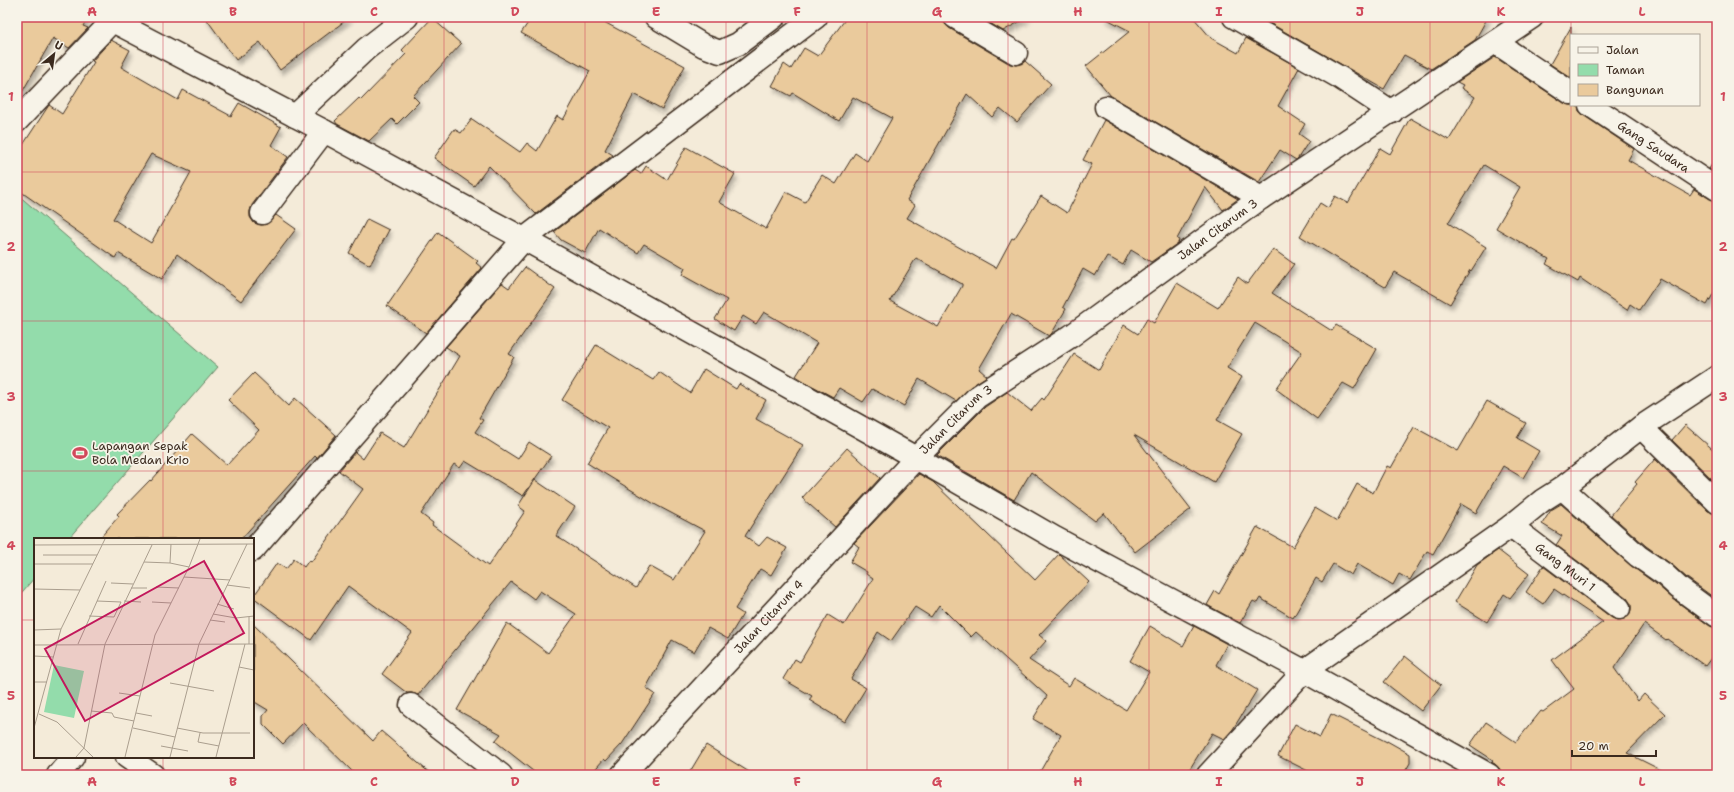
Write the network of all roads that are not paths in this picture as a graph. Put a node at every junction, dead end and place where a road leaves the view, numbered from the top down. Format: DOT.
graph roads {
  1 [pos="407,17"];
  2 [pos="656,17"];
  3 [pos="774,17"];
  4 [pos="816,17"];
  5 [pos="955,17"];
  6 [pos="1234,17"];
  7 [pos="1532,17"];
  8 [pos="111,18"];
  9 [pos="1495,42"];
  10 [pos="1016,53"];
  11 [pos="1570,92"];
  12 [pos="24,100"];
  13 [pos="1592,106"];
  14 [pos="1106,107"];
  15 [pos="1392,112"];
  16 [pos="295,116"];
  17 [pos="17,121"];
  18 [pos="324,131"];
  19 [pos="1717,189"];
  20 [pos="1261,198"];
  21 [pos="262,213"];
  22 [pos="524,239"];
  23 [pos="1717,377"];
  24 [pos="1641,427"];
  25 [pos="916,458"];
  26 [pos="1562,488"];
  27 [pos="1717,502"];
  28 [pos="1511,526"];
  29 [pos="254,549"];
  30 [pos="1619,608"];
  31 [pos="1717,616"];
  32 [pos="1304,671"];
  33 [pos="411,705"];
  34 [pos="72,758"];
  35 [pos="128,758"];
  36 [pos="58,775"];
  37 [pos="153,775"];
  38 [pos="501,775"];
  39 [pos="622,775"];
  40 [pos="1208,775"];
  41 [pos="1489,775"];
  1 -- 16 [label="street"];
  2 -- 3 [label="street"];
  4 -- 22 [label="street"];
  5 -- 10 [label="street"];
  6 -- 15 [label="street"];
  7 -- 9 [label="street, Jalan Citarum 3"];
  8 -- 12 [label="street"];
  8 -- 16 [label="street"];
  9 -- 11 [label="street"];
  9 -- 15 [label="street, Jalan Citarum 3"];
  12 -- 17 [label="street"];
  13 -- 19 [label="street, Gang Saudara"];
  14 -- 20 [label="street"];
  15 -- 20 [label="street, Jalan Citarum 3"];
  16 -- 18 [label="street"];
  18 -- 21 [label="street"];
  18 -- 22 [label="street"];
  20 -- 25 [label="street, Jalan Citarum 3"];
  22 -- 25 [label="street"];
  22 -- 29 [label="street"];
  23 -- 24 [label="street"];
  24 -- 26 [label="street"];
  24 -- 27 [label="street"];
  25 -- 32 [label="street"];
  25 -- 39 [label="street, Jalan Citarum 4"];
  26 -- 28 [label="street"];
  26 -- 31 [label="street"];
  28 -- 30 [label="street, Gang Muri 1"];
  28 -- 32 [label="street"];
  32 -- 40 [label="street"];
  32 -- 41 [label="street"];
  33 -- 38 [label="street"];
  34 -- 36 [label="street"];
  35 -- 37 [label="street"];
}
